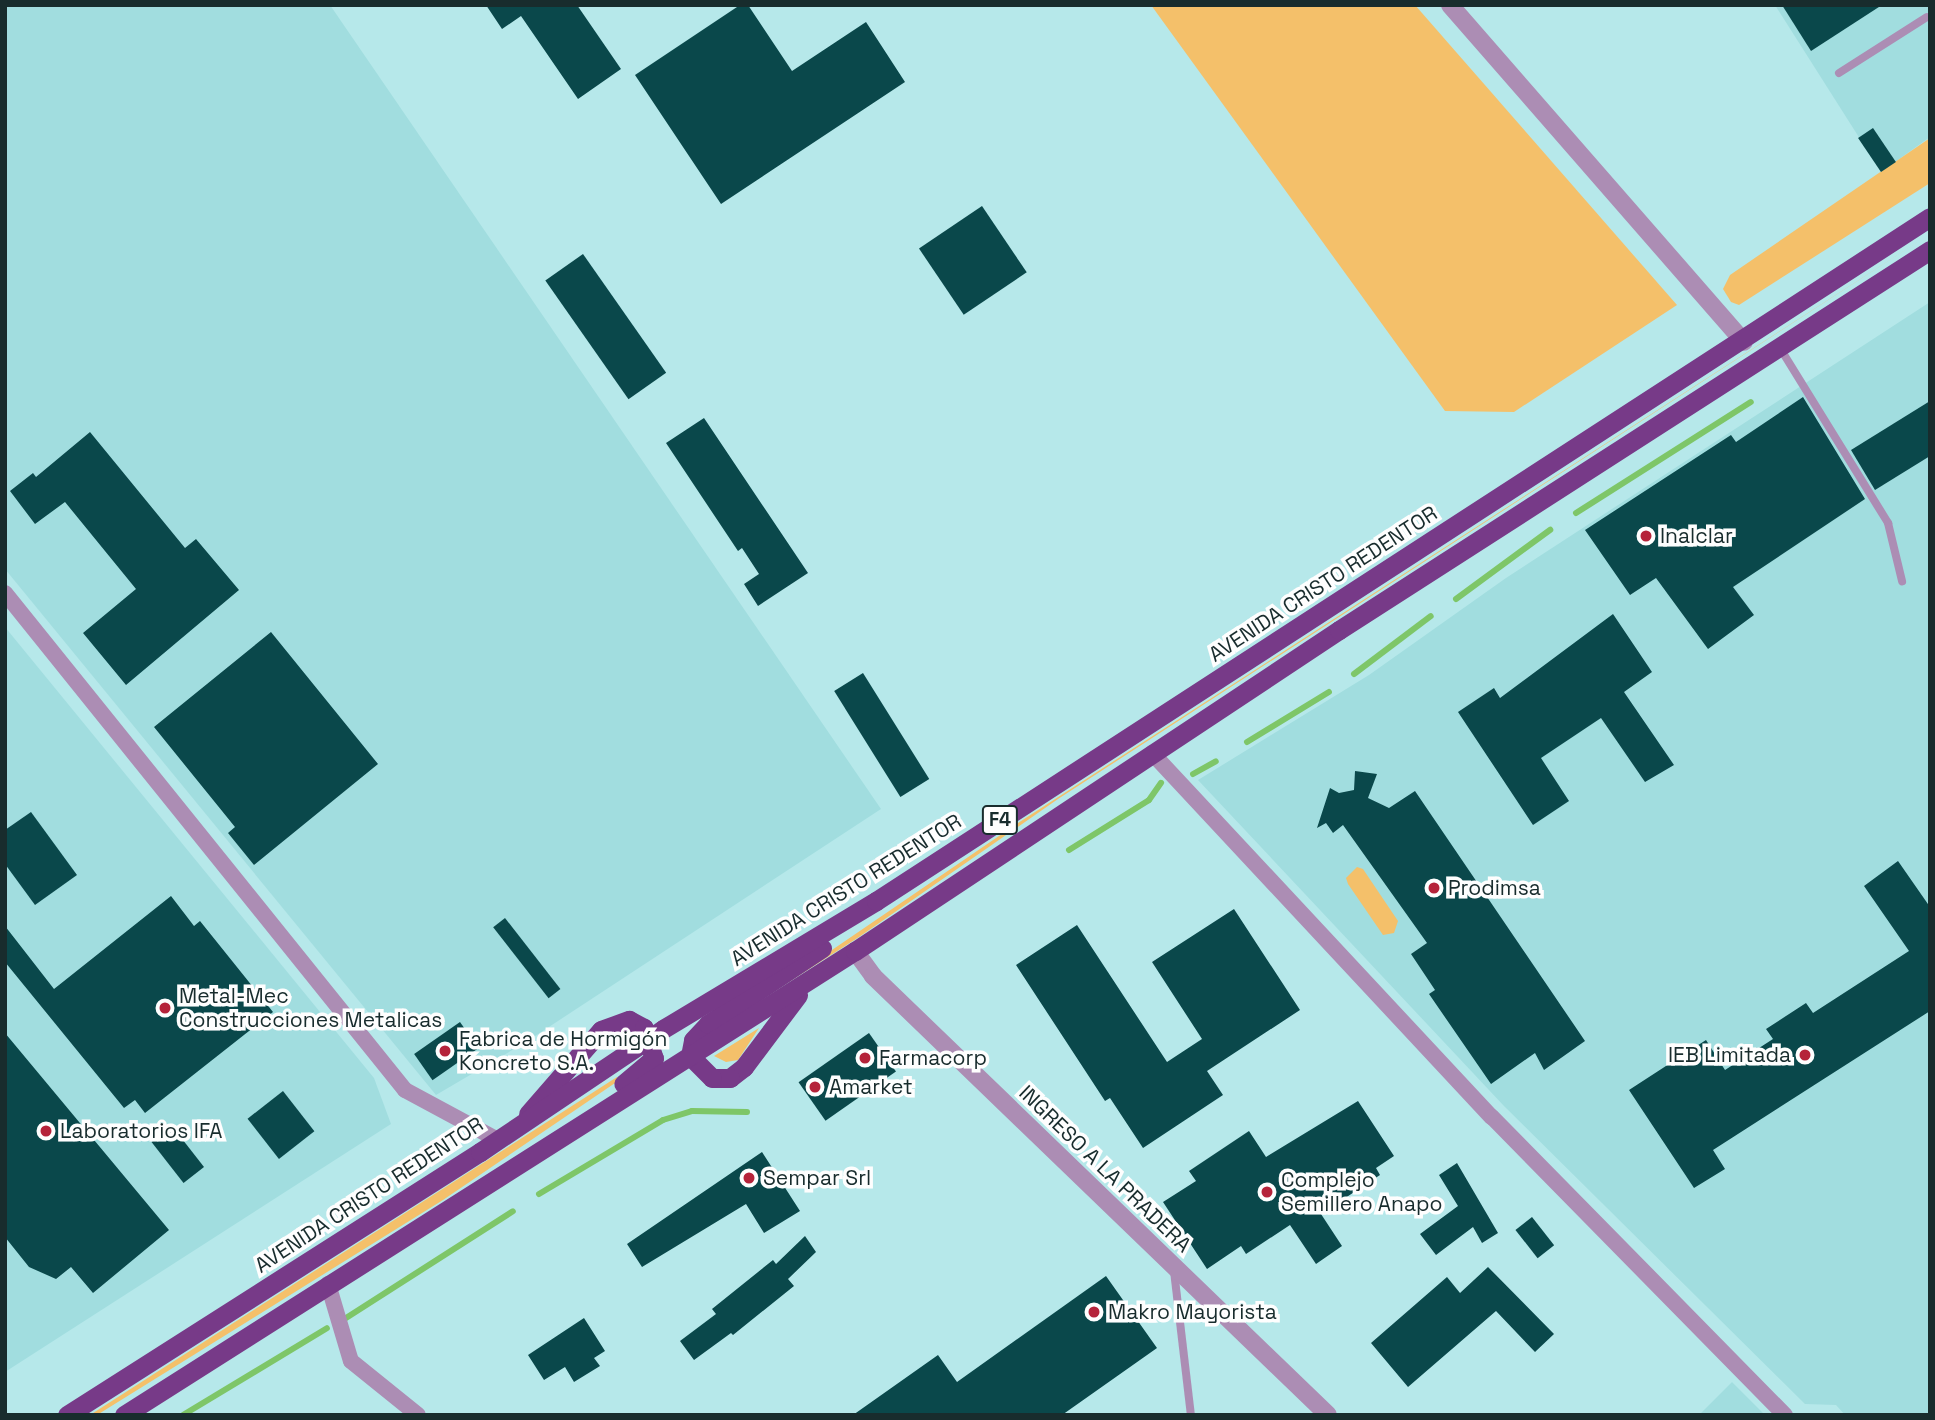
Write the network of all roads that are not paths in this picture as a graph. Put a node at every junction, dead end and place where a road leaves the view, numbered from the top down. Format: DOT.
graph roads {
  1 [pos="1450,5"];
  2 [pos="1927,17"];
  3 [pos="1839,73"];
  4 [pos="1930,217"];
  5 [pos="1930,250"];
  6 [pos="1744,342"];
  7 [pos="1780,348"];
  8 [pos="1902,581"];
  9 [pos="5,593"];
  10 [pos="1152,753"];
  11 [pos="876,901"];
  12 [pos="855,951"];
  13 [pos="816,976"];
  14 [pos="651,1040"];
  15 [pos="690,1056"];
  16 [pos="519,1126"];
  17 [pos="498,1140"];
  18 [pos="505,1173"];
  19 [pos="1174,1268"];
  20 [pos="328,1284"];
  21 [pos="133,1412"];
  22 [pos="67,1415"];
  23 [pos="418,1415"];
  24 [pos="1191,1415"];
  25 [pos="1328,1415"];
  26 [pos="1785,1415"];
  1 -- 6 [label="street"];
  2 -- 3 [label="lane"];
  4 -- 6 [label="highway, AVENIDA CRISTO REDENTOR / F4"];
  5 -- 7 [label="highway, F4"];
  6 -- 11 [label="highway, AVENIDA CRISTO REDENTOR / F4"];
  7 -- 8 [label="lane"];
  7 -- 10 [label="highway, F4"];
  9 -- 17 [label="street"];
  10 -- 12 [label="highway, F4"];
  10 -- 26 [label="street"];
  11 -- 14 [label="highway, AVENIDA CRISTO REDENTOR / F4"];
  11 -- 15 [label="highway"];
  12 -- 13 [label="highway, F4"];
  12 -- 19 [label="street, INGRESO A LA PRADERA"];
  13 -- 15 [label="highway, F4"];
  13 -- 15 [label="highway"];
  14 -- 16 [label="highway, AVENIDA CRISTO REDENTOR / F4"];
  14 -- 16 [label="highway"];
  14 -- 18 [label="highway"];
  15 -- 18 [label="highway, F4"];
  16 -- 17 [label="highway, AVENIDA CRISTO REDENTOR / F4"];
  17 -- 22 [label="highway, AVENIDA CRISTO REDENTOR / F4"];
  18 -- 20 [label="highway, F4"];
  19 -- 24 [label="lane"];
  19 -- 25 [label="street, INGRESO A LA PRADERA"];
  20 -- 21 [label="highway, F4"];
  20 -- 23 [label="street"];
}
